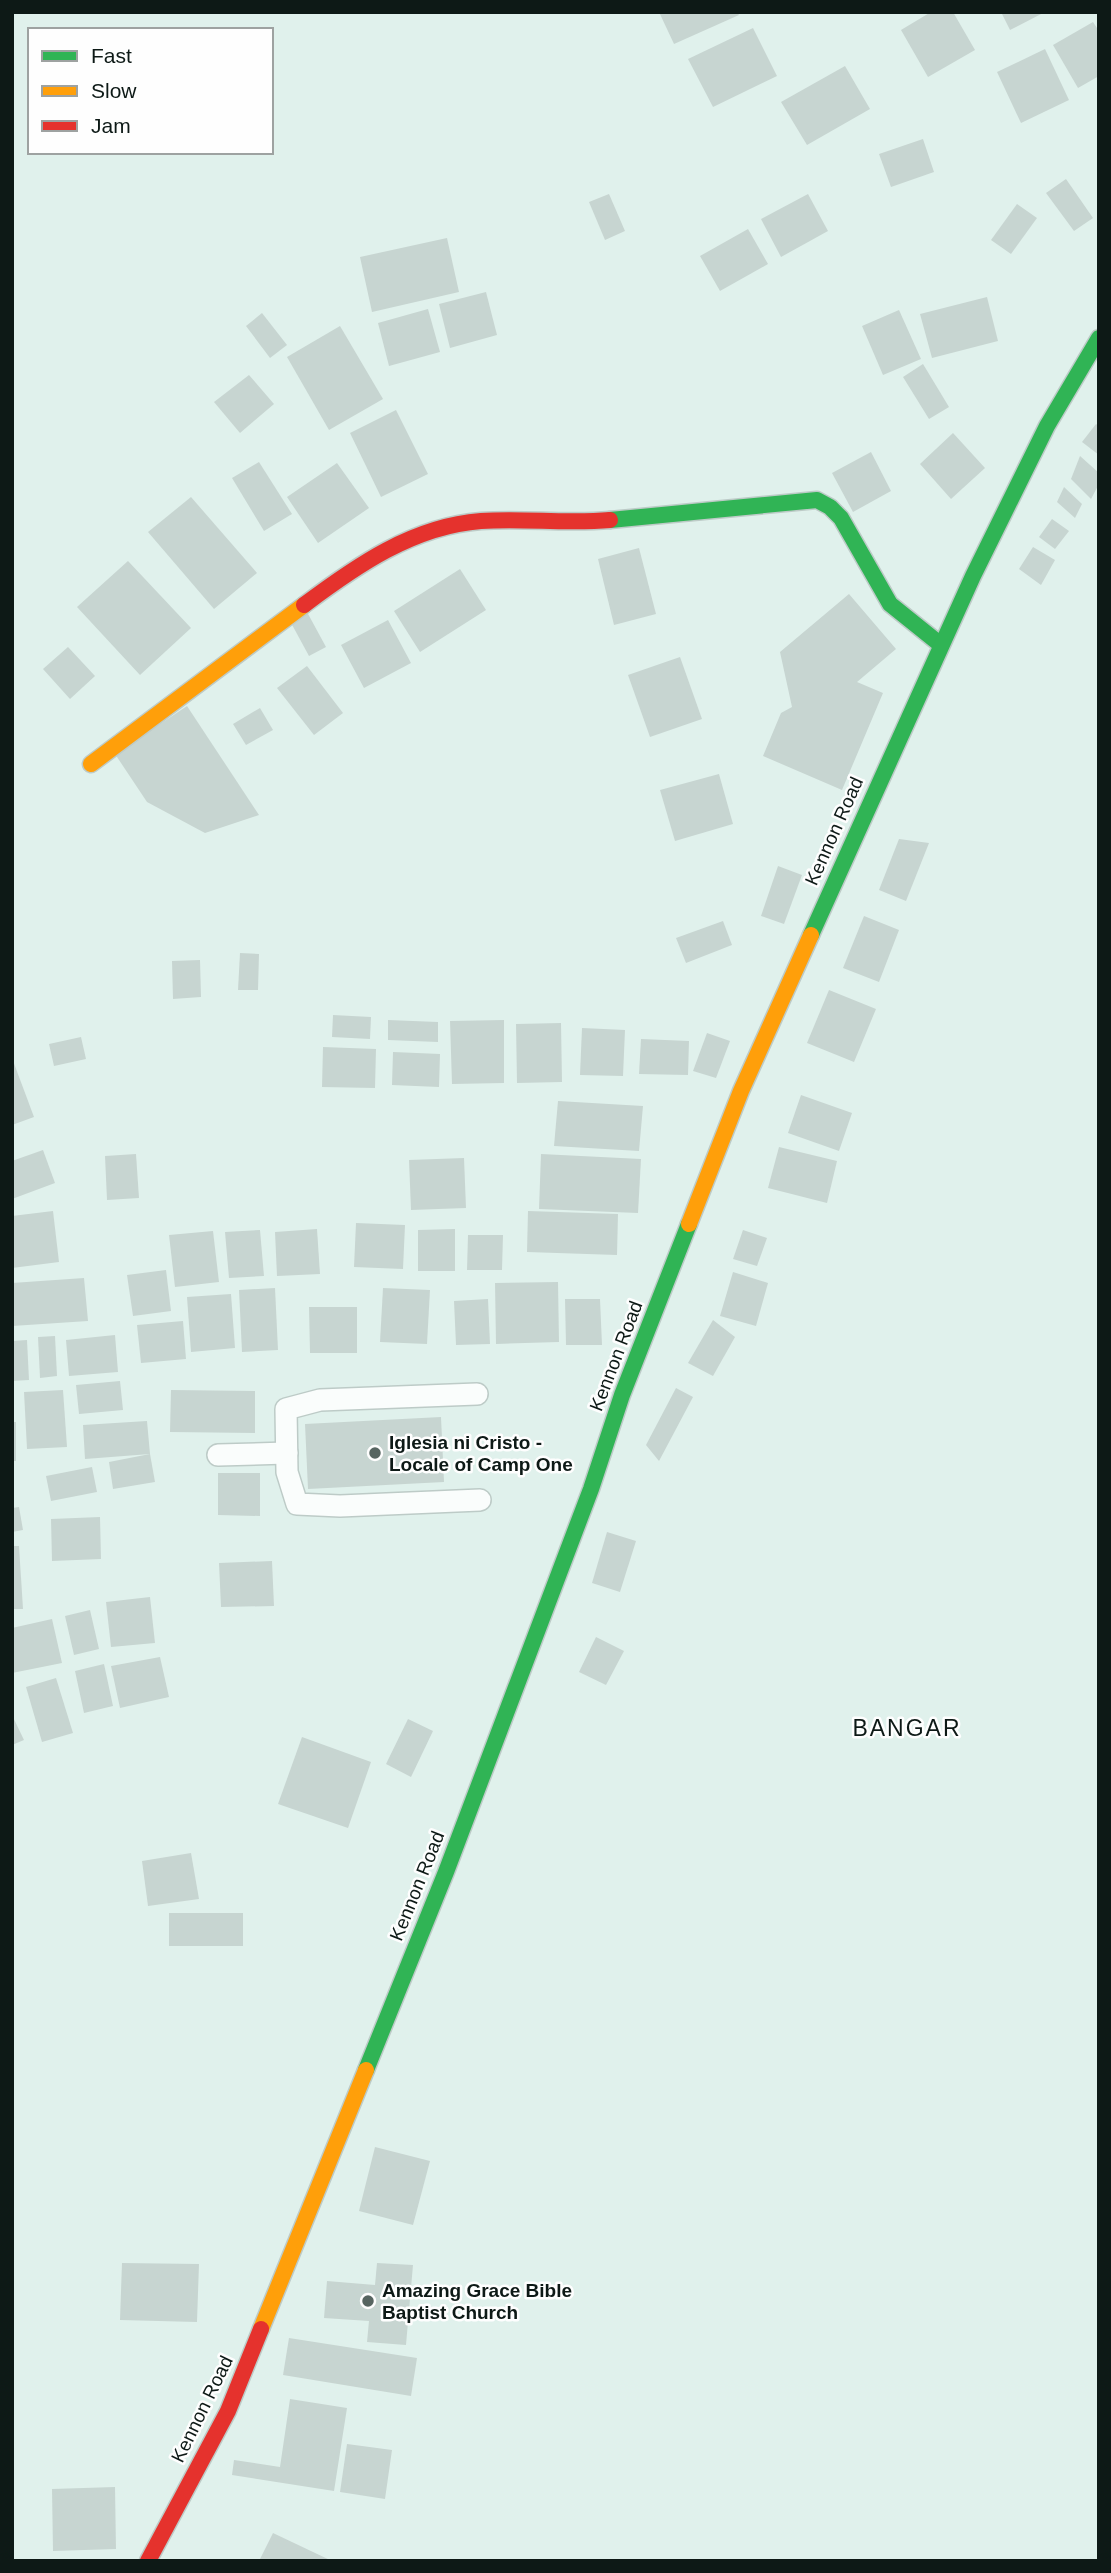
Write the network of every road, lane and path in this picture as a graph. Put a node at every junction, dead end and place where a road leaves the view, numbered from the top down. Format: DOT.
graph roads {
  1 [pos="1099,338"];
  2 [pos="941,645"];
  3 [pos="91,764"];
  4 [pos="477,1394"];
  5 [pos="287,1453"];
  6 [pos="218,1455"];
  7 [pos="480,1500"];
  8 [pos="148,2561"];
  1 -- 2 [label="main road, Kennon Road"];
  2 -- 3 [label="main road"];
  2 -- 8 [label="main road, Kennon Road"];
  4 -- 5 [label="lane"];
  5 -- 6 [label="lane"];
  5 -- 7 [label="lane"];
}
